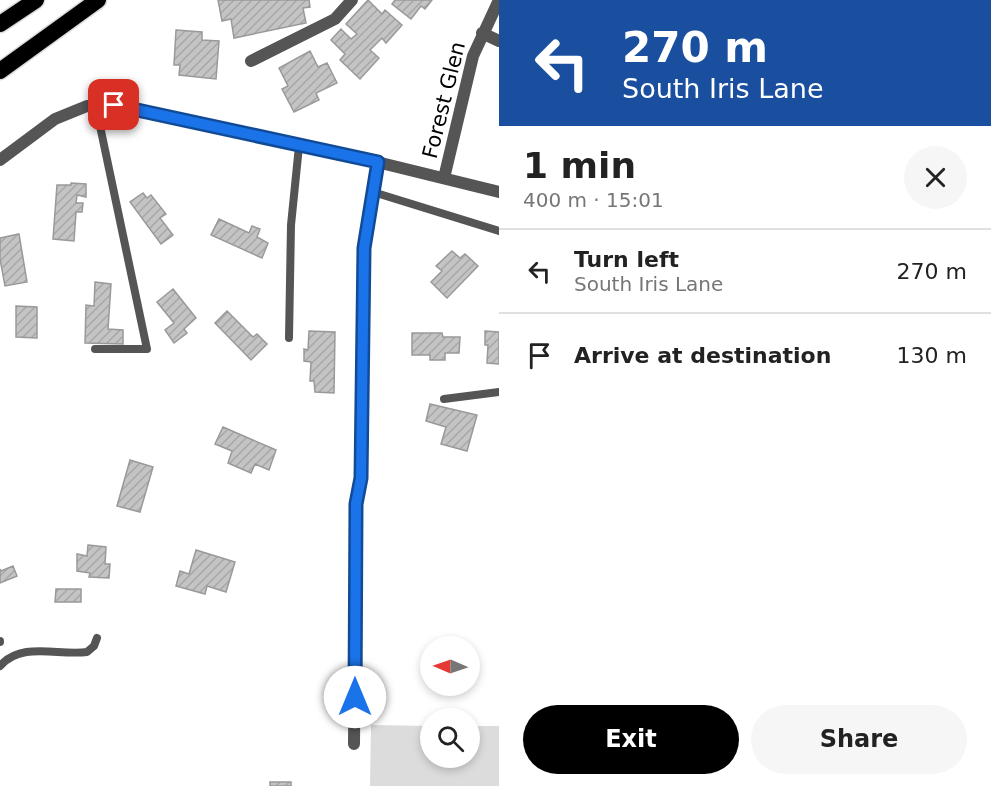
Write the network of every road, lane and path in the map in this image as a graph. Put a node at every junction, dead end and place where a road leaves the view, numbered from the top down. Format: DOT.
graph roads {
  1 [pos="36,0"];
  2 [pos="98,0"];
  3 [pos="352,0"];
  4 [pos="499,0"];
  5 [pos="0,24"];
  6 [pos="482,33"];
  7 [pos="499,41"];
  8 [pos="251,61"];
  9 [pos="0,71"];
  10 [pos="99,106"];
  11 [pos="299,146"];
  12 [pos="0,160"];
  13 [pos="378,162"];
  14 [pos="444,178"];
  15 [pos="373,192"];
  16 [pos="499,192"];
  17 [pos="499,231"];
  18 [pos="289,338"];
  19 [pos="95,349"];
  20 [pos="499,392"];
  21 [pos="444,399"];
  22 [pos="97,638"];
  23 [pos="0,666"];
  24 [pos="354,744"];
  1 -- 5 [label="highway"];
  2 -- 9 [label="highway"];
  3 -- 8 [label="street"];
  4 -- 6 [label="street, Forest Glen"];
  6 -- 7 [label="street"];
  6 -- 14 [label="street, Forest Glen"];
  10 -- 11 [label="street"];
  10 -- 12 [label="street"];
  10 -- 19 [label="lane"];
  11 -- 13 [label="street"];
  11 -- 18 [label="lane"];
  13 -- 14 [label="street"];
  13 -- 15 [label="street"];
  14 -- 16 [label="street"];
  15 -- 17 [label="lane"];
  15 -- 24 [label="street"];
  20 -- 21 [label="lane"];
  22 -- 23 [label="lane"];
}
